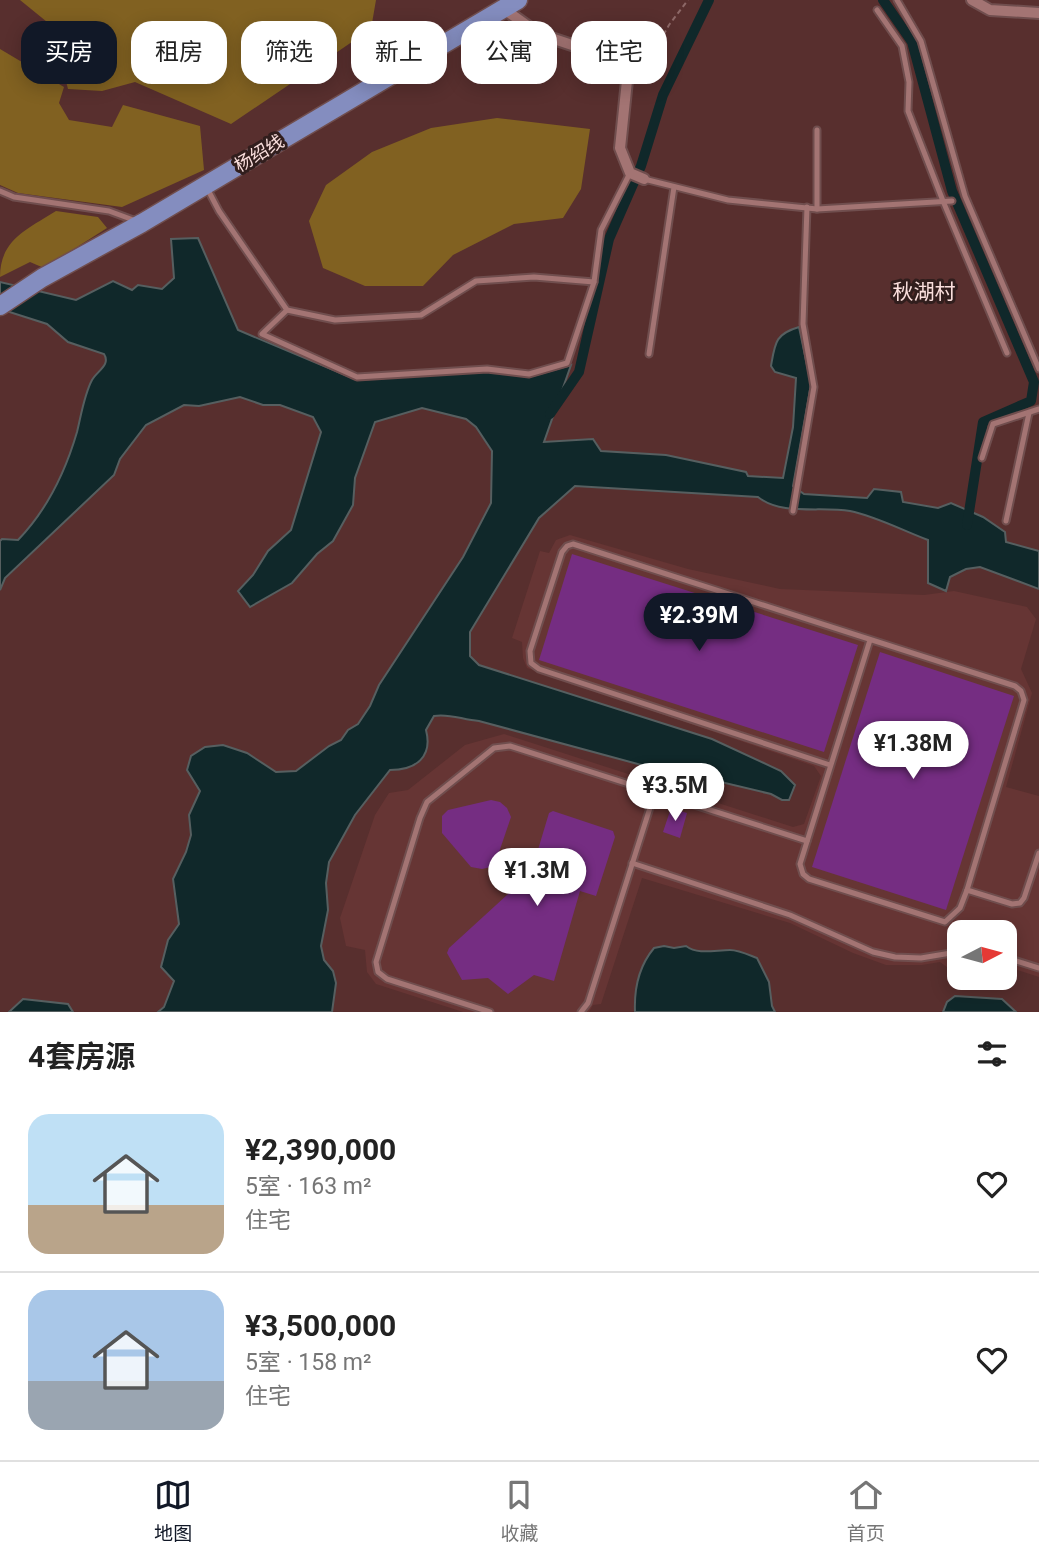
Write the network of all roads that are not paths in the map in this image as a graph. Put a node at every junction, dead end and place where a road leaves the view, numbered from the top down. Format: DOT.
graph roads {
  1 [pos="897,0"];
  2 [pos="972,0"];
  3 [pos="511,4"];
  4 [pos="877,10"];
  5 [pos="1039,13"];
  6 [pos="817,130"];
  7 [pos="630,173"];
  8 [pos="644,179"];
  9 [pos="205,185"];
  10 [pos="674,187"];
  11 [pos="0,191"];
  12 [pos="943,201"];
  13 [pos="952,201"];
  14 [pos="807,208"];
  15 [pos="817,209"];
  16 [pos="142,223"];
  17 [pos="594,282"];
  18 [pos="0,306"];
  19 [pos="287,310"];
  20 [pos="1007,353"];
  21 [pos="649,354"];
  22 [pos="1039,369"];
  23 [pos="1039,409"];
  24 [pos="1029,414"];
  25 [pos="982,458"];
  26 [pos="793,511"];
  27 [pos="1006,521"];
  28 [pos="870,640"];
  29 [pos="830,765"];
  30 [pos="655,792"];
  31 [pos="807,841"];
  32 [pos="1039,853"];
  33 [pos="632,863"];
  34 [pos="967,890"];
  35 [pos="947,956"];
  36 [pos="1017,961"];
  37 [pos="1039,968"];
  38 [pos="490,1012"];
  39 [pos="581,1012"];
  1 -- 22 [label="lane"];
  2 -- 5 [label="street"];
  3 -- 7 [label="street"];
  3 -- 9 [label="main road, 杨绍线"];
  4 -- 12 [label="lane"];
  6 -- 15 [label="lane"];
  7 -- 8 [label="street"];
  7 -- 17 [label="lane"];
  8 -- 10 [label="lane"];
  9 -- 16 [label="main road, 杨绍线"];
  9 -- 19 [label="lane"];
  10 -- 14 [label="lane"];
  10 -- 21 [label="lane"];
  11 -- 16 [label="lane"];
  12 -- 13 [label="lane"];
  12 -- 15 [label="lane"];
  12 -- 20 [label="lane"];
  14 -- 15 [label="lane"];
  14 -- 26 [label="lane"];
  16 -- 18 [label="main road, 杨绍线"];
  17 -- 19 [label="lane"];
  17 -- 19 [label="lane"];
  23 -- 24 [label="lane"];
  24 -- 25 [label="lane"];
  24 -- 27 [label="lane"];
  28 -- 29 [label="lane"];
  28 -- 29 [label="lane"];
  28 -- 34 [label="lane"];
  29 -- 31 [label="lane"];
  30 -- 31 [label="lane"];
  30 -- 33 [label="lane"];
  30 -- 38 [label="lane"];
  31 -- 34 [label="lane"];
  32 -- 34 [label="lane"];
  33 -- 35 [label="lane"];
  33 -- 39 [label="lane"];
  36 -- 37 [label="lane"];
}
